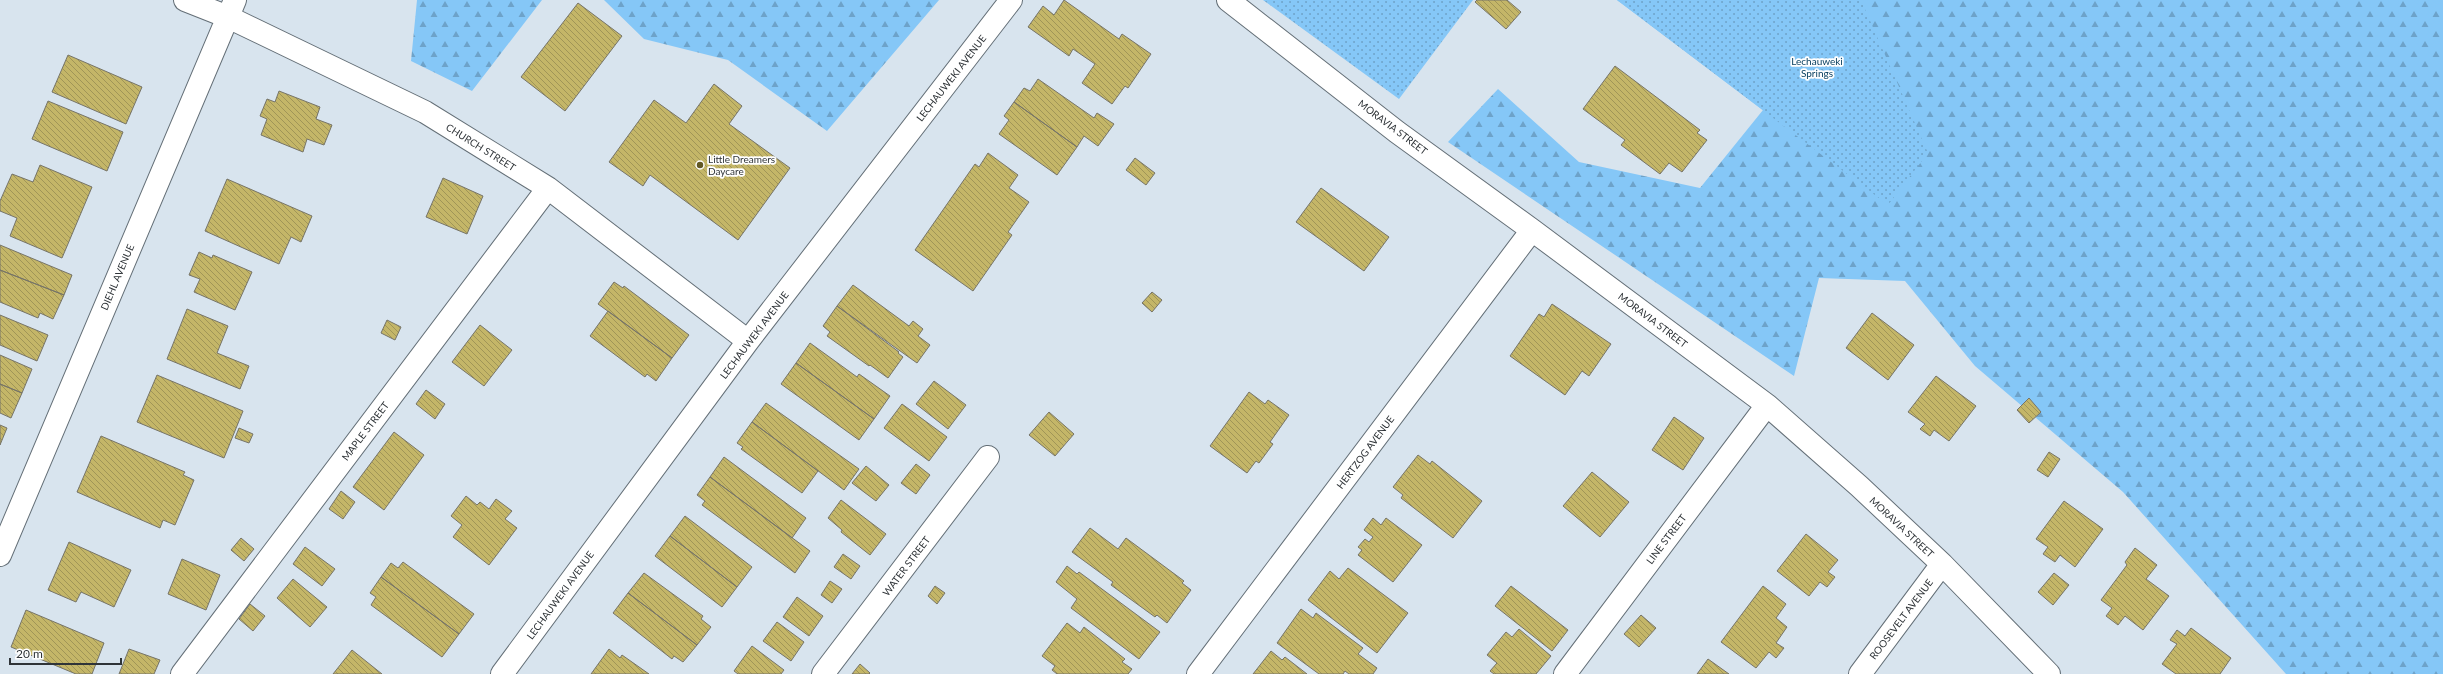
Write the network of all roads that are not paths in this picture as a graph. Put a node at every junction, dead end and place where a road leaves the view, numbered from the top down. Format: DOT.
graph roads {
  1 [pos="185,0"];
  2 [pos="1011,0"];
  3 [pos="1228,0"];
  4 [pos="231,9"];
  5 [pos="548,188"];
  6 [pos="1532,230"];
  7 [pos="748,342"];
  8 [pos="1767,405"];
  9 [pos="988,457"];
  10 [pos="0,554"];
  11 [pos="1942,564"];
  12 [pos="182,674"];
  13 [pos="502,674"];
  14 [pos="823,674"];
  15 [pos="1198,674"];
  16 [pos="1565,674"];
  17 [pos="1860,674"];
  18 [pos="2049,674"];
  1 -- 4 [label="street, CHURCH STREET"];
  2 -- 7 [label="street, LECHAUWEKI AVENUE"];
  3 -- 6 [label="street, MORAVIA STREET"];
  4 -- 5 [label="street, CHURCH STREET"];
  4 -- 10 [label="street, DIEHL AVENUE"];
  5 -- 7 [label="street, CHURCH STREET"];
  5 -- 12 [label="street, MAPLE STREET"];
  6 -- 8 [label="street, MORAVIA STREET"];
  6 -- 15 [label="street, HERTZOG AVENUE"];
  7 -- 13 [label="street, LECHAUWEKI AVENUE"];
  8 -- 11 [label="street, MORAVIA STREET"];
  8 -- 16 [label="street, LINE STREET"];
  9 -- 14 [label="street, WATER STREET"];
  11 -- 17 [label="street, ROOSEVELT AVENUE"];
  11 -- 18 [label="street, MORAVIA STREET"];
}
